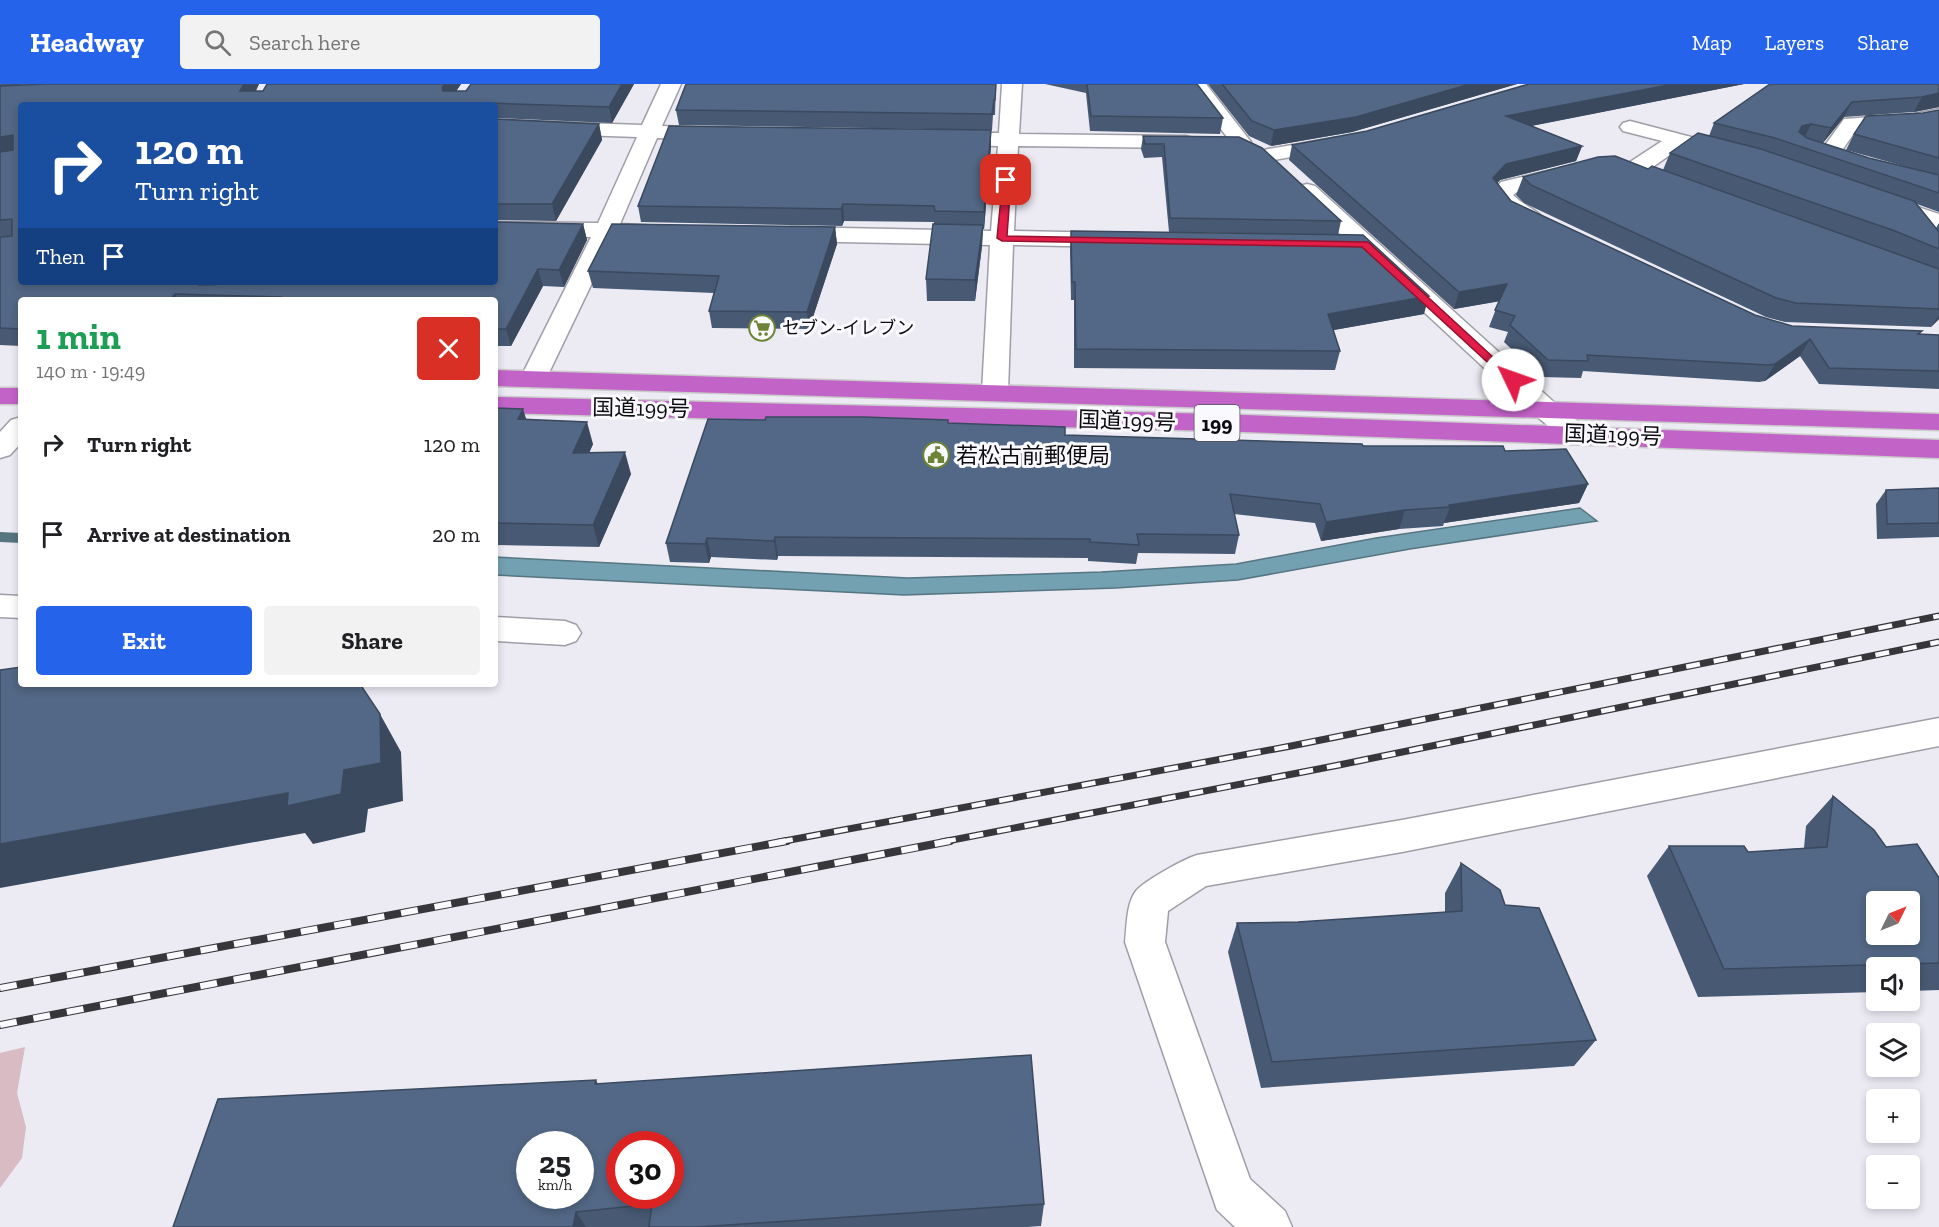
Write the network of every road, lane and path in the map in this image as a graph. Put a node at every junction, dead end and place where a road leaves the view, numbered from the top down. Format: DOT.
graph roads {
  1 [pos="671,84"];
  2 [pos="1012,84"];
  3 [pos="1196,84"];
  4 [pos="1939,115"];
  5 [pos="498,126"];
  6 [pos="1630,127"];
  7 [pos="650,133"];
  8 [pos="734,135"];
  9 [pos="926,139"];
  10 [pos="1679,139"];
  11 [pos="1010,140"];
  12 [pos="1356,140"];
  13 [pos="1241,142"];
  14 [pos="1268,155"];
  15 [pos="1750,158"];
  16 [pos="1852,161"];
  17 [pos="1610,165"];
  18 [pos="1581,169"];
  19 [pos="1861,195"];
  20 [pos="1939,222"];
  21 [pos="1547,225"];
  22 [pos="498,229"];
  23 [pos="606,230"];
  24 [pos="675,231"];
  25 [pos="769,233"];
  26 [pos="1002,238"];
  27 [pos="1130,241"];
  28 [pos="1329,244"];
  29 [pos="1364,244"];
  30 [pos="0,375"];
  31 [pos="18,375"];
  32 [pos="498,378"];
  33 [pos="533,379"];
  34 [pos="996,392"];
  35 [pos="0,396"];
  36 [pos="18,396"];
  37 [pos="498,405"];
  38 [pos="1546,410"];
  39 [pos="1939,422"];
  40 [pos="18,429"];
  41 [pos="1575,434"];
  42 [pos="0,449"];
  43 [pos="1939,449"];
  44 [pos="0,606"];
  45 [pos="18,607"];
  46 [pos="498,629"];
  47 [pos="566,633"];
  48 [pos="1939,732"];
  49 [pos="1269,1227"];
  1 -- 7 [label="street"];
  2 -- 11 [label="street"];
  3 -- 13 [label="street"];
  4 -- 16 [label="street"];
  5 -- 7 [label="street"];
  6 -- 10 [label="street"];
  7 -- 8 [label="street"];
  7 -- 23 [label="street"];
  9 -- 11 [label="street"];
  10 -- 15 [label="street"];
  10 -- 17 [label="street"];
  11 -- 13 [label="street"];
  11 -- 26 [label="street"];
  12 -- 14 [label="street"];
  13 -- 14 [label="street"];
  14 -- 29 [label="street"];
  18 -- 21 [label="street"];
  19 -- 20 [label="street"];
  22 -- 23 [label="street"];
  23 -- 24 [label="street"];
  23 -- 33 [label="street"];
  25 -- 26 [label="street"];
  26 -- 27 [label="street"];
  26 -- 34 [label="street"];
  28 -- 29 [label="street"];
  29 -- 38 [label="street"];
  30 -- 31 [label="highway"];
  32 -- 33 [label="highway, 国道199号 / 199"];
  33 -- 34 [label="highway, 国道199号 / 199"];
  34 -- 38 [label="highway, 国道199号 / 199"];
  35 -- 36 [label="highway"];
  37 -- 41 [label="highway, 国道199号 / 199"];
  38 -- 39 [label="highway, 国道199号 / 199"];
  38 -- 41 [label="street"];
  40 -- 42 [label="street"];
  41 -- 43 [label="highway, 国道199号 / 199"];
  44 -- 45 [label="street"];
  46 -- 47 [label="street"];
  48 -- 49 [label="street"];
}
